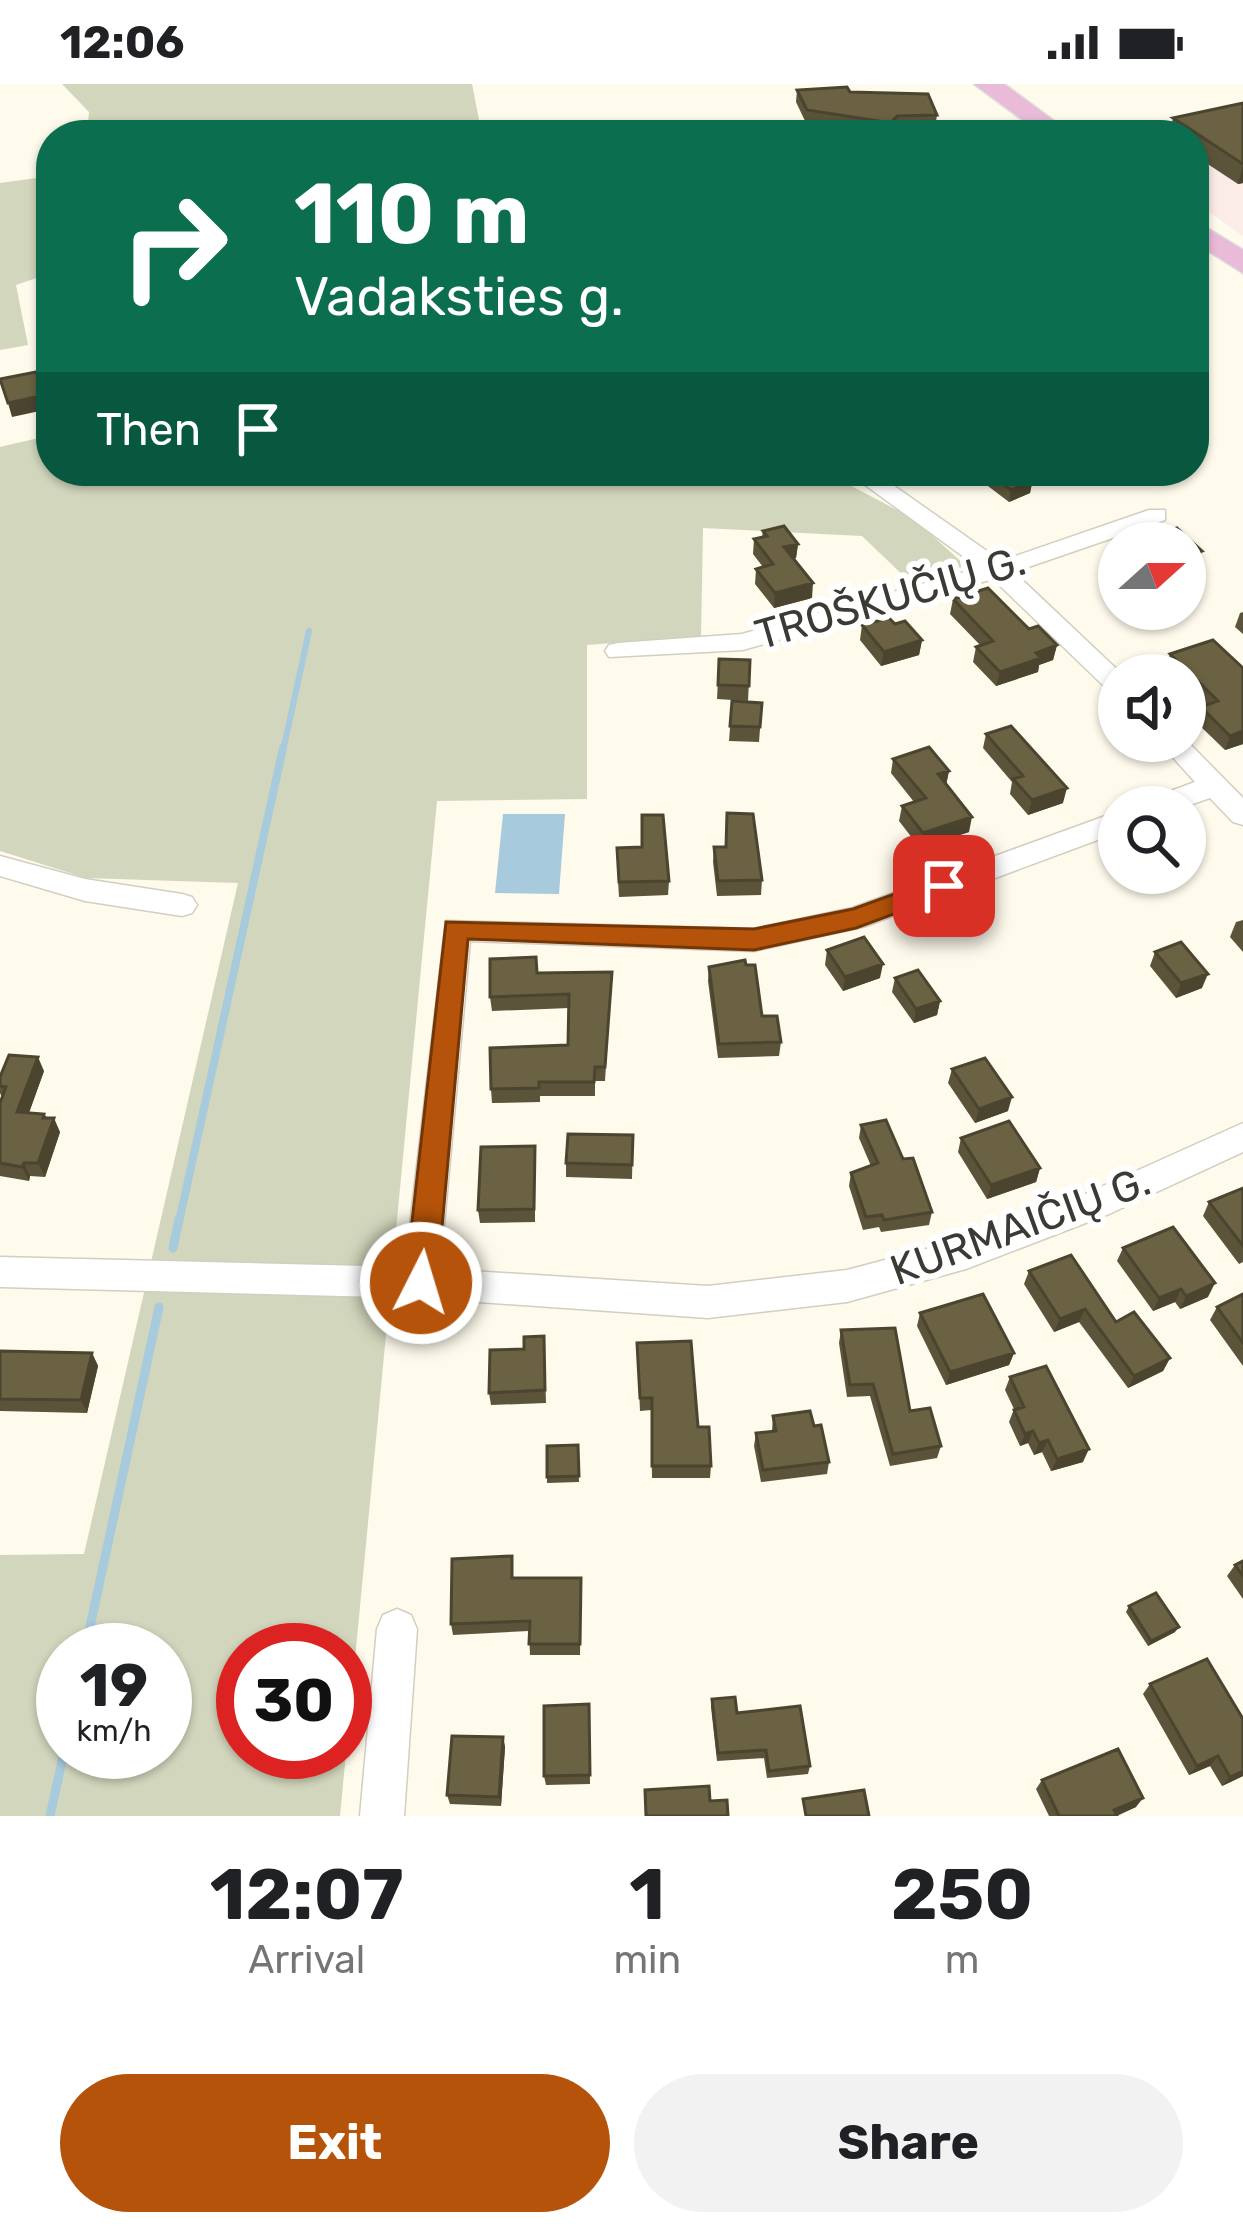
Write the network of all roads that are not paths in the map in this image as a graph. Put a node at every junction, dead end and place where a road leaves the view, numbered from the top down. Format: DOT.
graph roads {
  1 [pos="987,84"];
  2 [pos="1039,120"];
  3 [pos="1209,240"];
  4 [pos="1243,264"];
  5 [pos="881,486"];
  6 [pos="1157,515"];
  7 [pos="998,570"];
  8 [pos="618,651"];
  9 [pos="1098,666"];
  10 [pos="1191,762"];
  11 [pos="1213,786"];
  12 [pos="1206,789"];
  13 [pos="1243,815"];
  14 [pos="1098,829"];
  15 [pos="0,866"];
  16 [pos="182,904"];
  17 [pos="1243,1137"];
  18 [pos="0,1272"];
  19 [pos="421,1283"];
  20 [pos="397,1629"];
  21 [pos="382,1816"];
  1 -- 2 [label="main road"];
  3 -- 4 [label="main road"];
  5 -- 7 [label="street"];
  6 -- 7 [label="street, TROŠKUČIŲ G."];
  7 -- 8 [label="street, TROŠKUČIŲ G."];
  7 -- 9 [label="street"];
  10 -- 11 [label="street"];
  11 -- 12 [label="street"];
  11 -- 13 [label="street"];
  14 -- 19 [label="street"];
  15 -- 16 [label="street"];
  17 -- 19 [label="street, KURMAIČIŲ G."];
  18 -- 19 [label="street, KURMAIČIŲ G."];
  20 -- 21 [label="street"];
}
